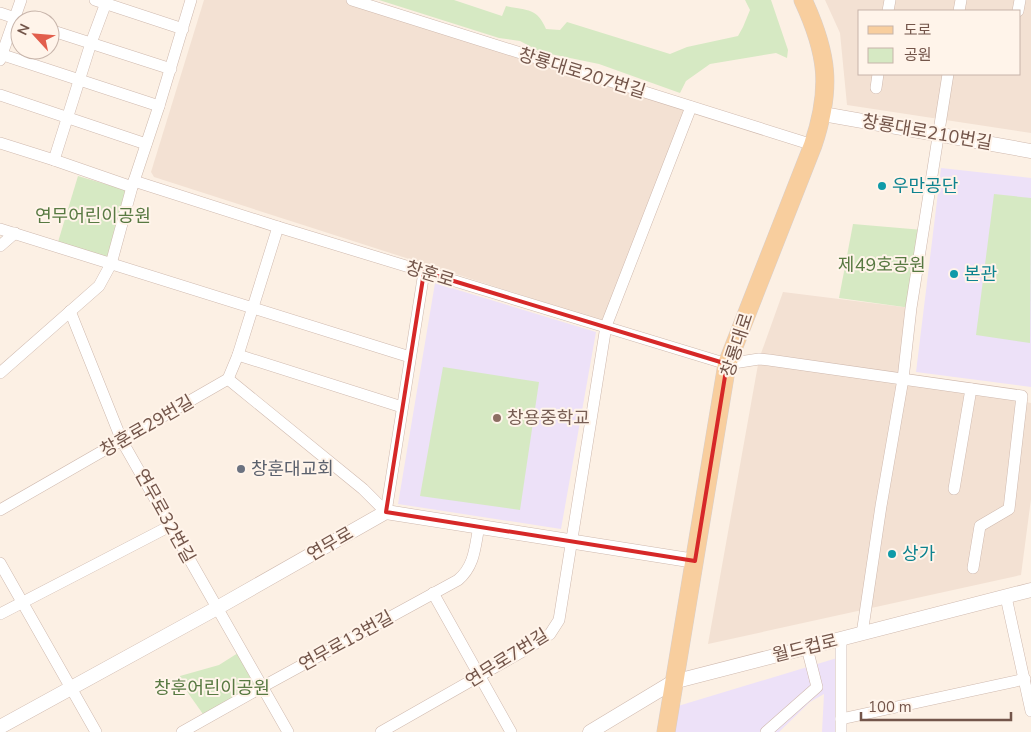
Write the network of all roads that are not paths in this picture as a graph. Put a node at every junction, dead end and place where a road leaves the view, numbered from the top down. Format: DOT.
graph roads {
  1 [pos="192,0"];
  2 [pos="352,0"];
  3 [pos="803,0"];
  4 [pos="102,1"];
  5 [pos="183,29"];
  6 [pos="60,33"];
  7 [pos="10,36"];
  8 [pos="91,43"];
  9 [pos="1,56"];
  10 [pos="170,69"];
  11 [pos="878,75"];
  12 [pos="948,75"];
  13 [pos="79,80"];
  14 [pos="876,88"];
  15 [pos="0,95"];
  16 [pos="159,106"];
  17 [pos="691,107"];
  18 [pos="823,114"];
  19 [pos="68,117"];
  20 [pos="938,133"];
  21 [pos="0,143"];
  22 [pos="146,144"];
  23 [pos="813,145"];
  24 [pos="1031,151"];
  25 [pos="54,160"];
  26 [pos="133,184"];
  27 [pos="278,227"];
  28 [pos="0,228"];
  29 [pos="15,233"];
  30 [pos="0,246"];
  31 [pos="110,264"];
  32 [pos="424,272"];
  33 [pos="253,308"];
  34 [pos="70,311"];
  35 [pos="606,326"];
  36 [pos="238,355"];
  37 [pos="410,357"];
  38 [pos="727,364"];
  39 [pos="0,373"];
  40 [pos="228,379"];
  41 [pos="903,379"];
  42 [pos="972,389"];
  43 [pos="402,406"];
  44 [pos="122,441"];
  45 [pos="954,489"];
  46 [pos="0,510"];
  47 [pos="386,512"];
  48 [pos="170,526"];
  49 [pos="479,526"];
  50 [pos="571,540"];
  51 [pos="695,561"];
  52 [pos="0,563"];
  53 [pos="973,568"];
  54 [pos="1031,590"];
  55 [pos="433,593"];
  56 [pos="1006,597"];
  57 [pos="22,602"];
  58 [pos="217,608"];
  59 [pos="0,614"];
  60 [pos="862,634"];
  61 [pos="841,639"];
  62 [pos="807,648"];
  63 [pos="480,676"];
  64 [pos="1025,679"];
  65 [pos="674,682"];
  66 [pos="70,687"];
  67 [pos="262,687"];
  68 [pos="1031,711"];
  69 [pos="841,719"];
  70 [pos="0,727"];
  71 [pos="96,732"];
  72 [pos="182,732"];
  73 [pos="288,732"];
  74 [pos="381,732"];
  75 [pos="511,732"];
  76 [pos="590,732"];
  77 [pos="666,732"];
  78 [pos="766,732"];
  79 [pos="841,732"];
  1 -- 5 [label="street"];
  2 -- 17 [label="street, 창룡대로207번길"];
  3 -- 18 [label="main road, 창룡대로"];
  4 -- 5 [label="street"];
  4 -- 8 [label="street"];
  5 -- 10 [label="street"];
  6 -- 8 [label="street"];
  7 -- 9 [label="street"];
  8 -- 10 [label="street"];
  8 -- 13 [label="street"];
  9 -- 13 [label="street"];
  10 -- 16 [label="street"];
  11 -- 14 [label="street"];
  12 -- 20 [label="street"];
  13 -- 16 [label="street"];
  13 -- 19 [label="street"];
  15 -- 19 [label="street"];
  16 -- 22 [label="street"];
  17 -- 23 [label="street, 창룡대로207번길"];
  17 -- 35 [label="street, 연무로7번길"];
  18 -- 20 [label="street, 창룡대로210번길"];
  18 -- 23 [label="main road, 창룡대로"];
  19 -- 22 [label="street"];
  19 -- 25 [label="street"];
  20 -- 24 [label="street, 창룡대로210번길"];
  20 -- 41 [label="street"];
  21 -- 25 [label="street, 창훈로"];
  22 -- 26 [label="street"];
  23 -- 38 [label="main road, 창룡대로"];
  25 -- 26 [label="street, 창훈로"];
  26 -- 27 [label="street, 창훈로"];
  26 -- 31 [label="street"];
  27 -- 32 [label="street, 창훈로"];
  27 -- 33 [label="street"];
  28 -- 29 [label="street"];
  29 -- 30 [label="street"];
  29 -- 31 [label="street"];
  31 -- 33 [label="street"];
  31 -- 34 [label="street"];
  32 -- 35 [label="street, 창훈로"];
  32 -- 37 [label="street"];
  33 -- 36 [label="street"];
  33 -- 37 [label="street"];
  34 -- 39 [label="street"];
  34 -- 44 [label="street, 연무로32번길"];
  35 -- 38 [label="street, 창훈로"];
  35 -- 50 [label="street, 연무로7번길"];
  36 -- 40 [label="street"];
  36 -- 43 [label="street"];
  37 -- 43 [label="street"];
  38 -- 41 [label="street"];
  38 -- 51 [label="main road, 창룡대로"];
  40 -- 44 [label="street, 창훈로29번길"];
  40 -- 47 [label="street"];
  41 -- 42 [label="street"];
  41 -- 60 [label="street"];
  42 -- 45 [label="street"];
  42 -- 53 [label="street"];
  43 -- 47 [label="street"];
  44 -- 46 [label="street, 창훈로29번길"];
  44 -- 48 [label="street, 연무로32번길"];
  47 -- 49 [label="street"];
  47 -- 58 [label="street, 연무로"];
  48 -- 57 [label="street"];
  48 -- 58 [label="street, 연무로32번길"];
  49 -- 50 [label="street"];
  49 -- 55 [label="street, 연무로13번길"];
  50 -- 51 [label="street"];
  50 -- 63 [label="street, 연무로7번길"];
  51 -- 65 [label="main road, 창룡대로"];
  52 -- 57 [label="street"];
  54 -- 56 [label="street, 월드컵로"];
  55 -- 63 [label="street"];
  55 -- 67 [label="street, 연무로13번길"];
  56 -- 60 [label="street, 월드컵로"];
  56 -- 64 [label="street"];
  57 -- 59 [label="street"];
  57 -- 66 [label="street"];
  58 -- 66 [label="street, 연무로"];
  58 -- 67 [label="street, 연무로32번길"];
  60 -- 61 [label="street, 월드컵로"];
  61 -- 62 [label="street, 월드컵로"];
  61 -- 69 [label="street"];
  62 -- 65 [label="street, 월드컵로"];
  62 -- 78 [label="street"];
  63 -- 74 [label="street, 연무로7번길"];
  63 -- 75 [label="street"];
  64 -- 68 [label="street"];
  64 -- 69 [label="street"];
  65 -- 76 [label="street, 월드컵로"];
  65 -- 77 [label="main road, 창룡대로"];
  66 -- 70 [label="street, 연무로"];
  66 -- 71 [label="street"];
  67 -- 72 [label="street, 연무로13번길"];
  67 -- 73 [label="street, 연무로32번길"];
  69 -- 79 [label="street"];
}
